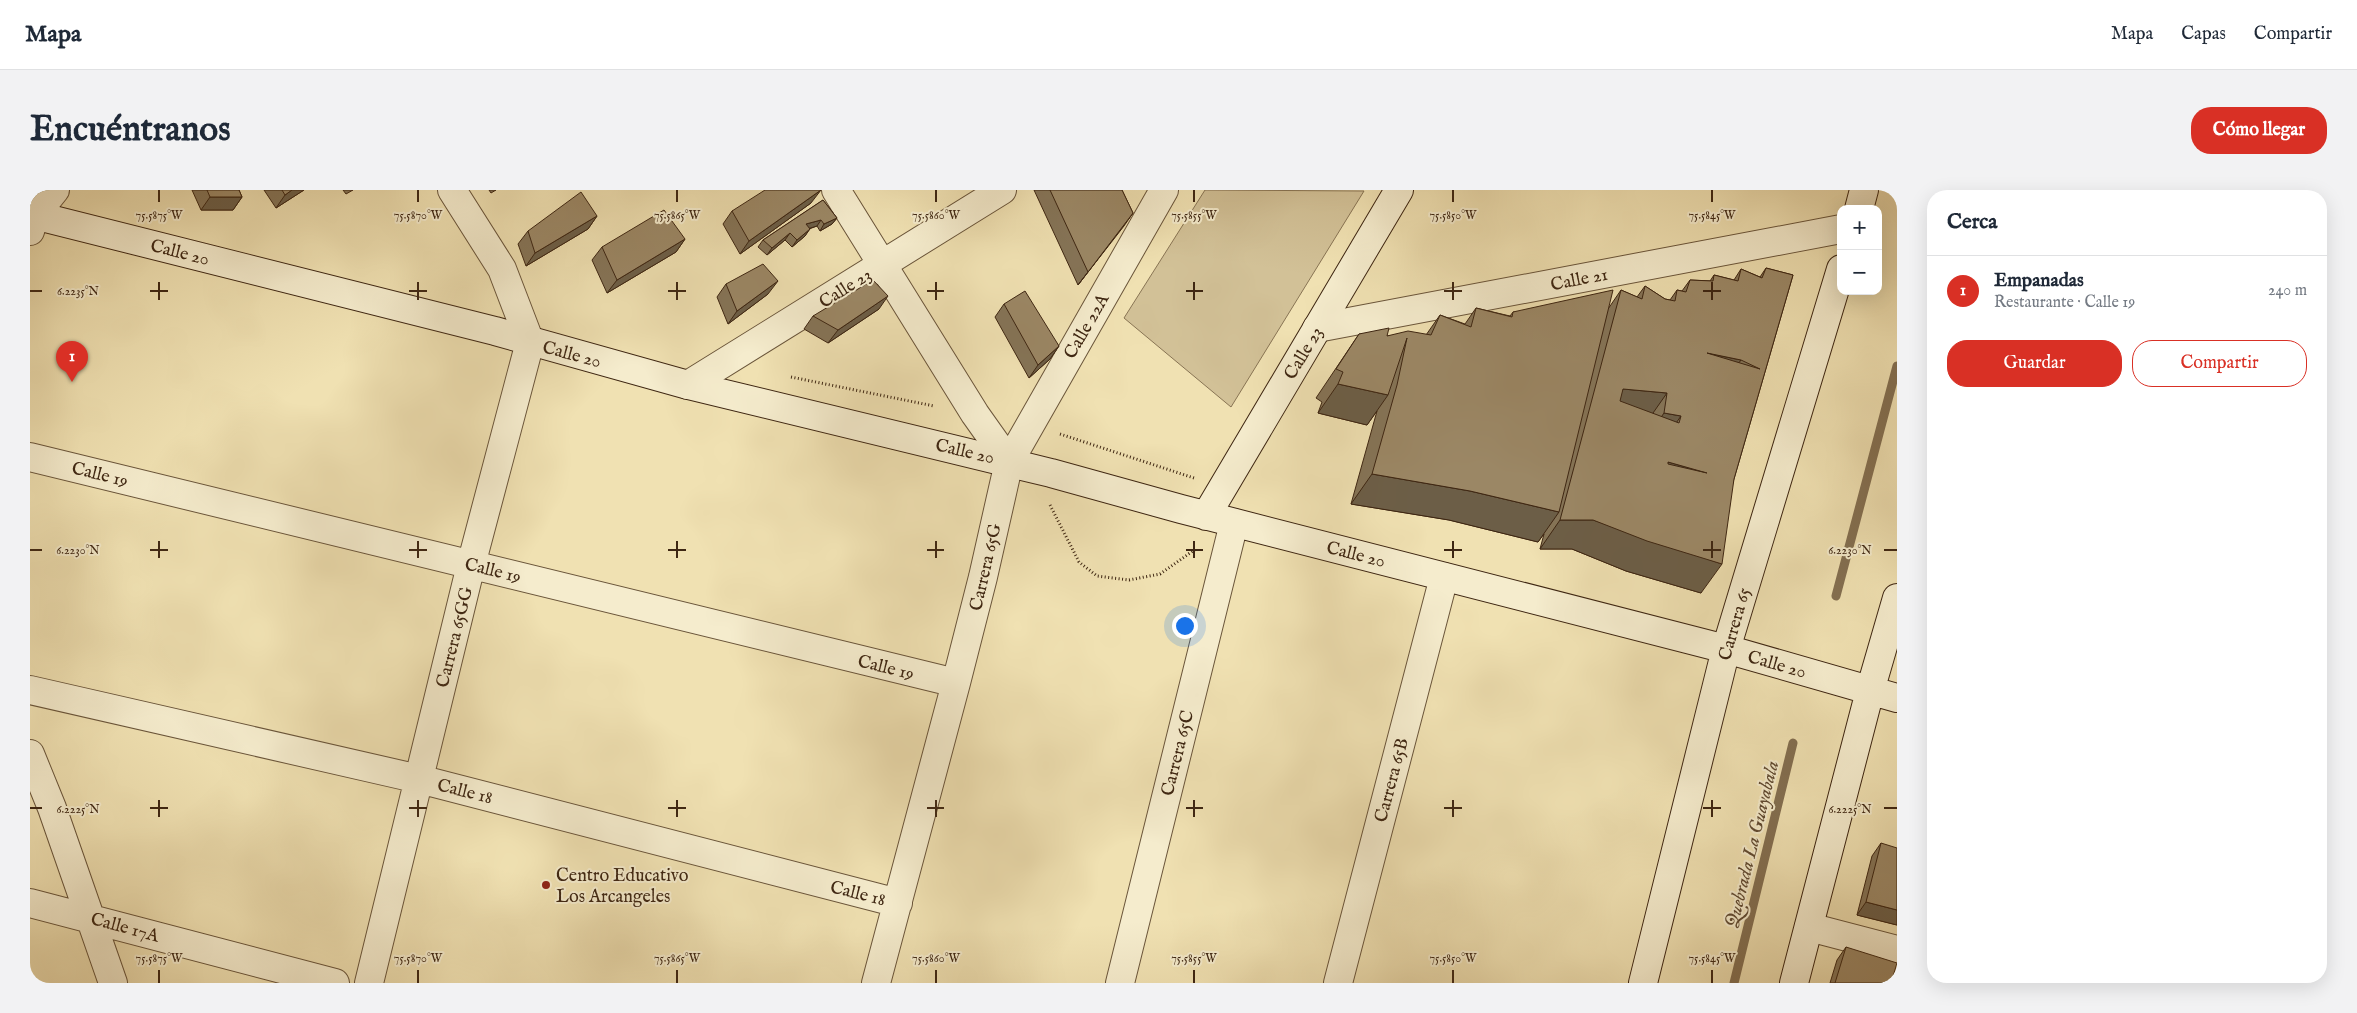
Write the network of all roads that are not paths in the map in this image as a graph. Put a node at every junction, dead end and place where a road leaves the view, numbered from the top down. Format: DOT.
graph roads {
  1 [pos="55,190"];
  2 [pos="452,190"];
  3 [pos="836,190"];
  4 [pos="1002,190"];
  5 [pos="1164,190"];
  6 [pos="1400,190"];
  7 [pos="1864,190"];
  8 [pos="1859,205"];
  9 [pos="32,220"];
  10 [pos="1837,229"];
  11 [pos="883,264"];
  12 [pos="1837,282"];
  13 [pos="1317,328"];
  14 [pos="530,342"];
  15 [pos="688,385"];
  16 [pos="30,457"];
  17 [pos="1009,462"];
  18 [pos="1206,516"];
  19 [pos="1234,523"];
  20 [pos="471,565"];
  21 [pos="1444,577"];
  22 [pos="1897,598"];
  23 [pos="1726,649"];
  24 [pos="956,683"];
  25 [pos="30,690"];
  26 [pos="1870,692"];
  27 [pos="1897,698"];
  28 [pos="30,754"];
  29 [pos="419,779"];
  30 [pos="898,903"];
  31 [pos="31,907"];
  32 [pos="90,918"];
  33 [pos="1809,927"];
  34 [pos="1897,950"];
  35 [pos="113,983"];
  36 [pos="336,983"];
  37 [pos="369,983"];
  38 [pos="876,983"];
  39 [pos="1120,983"];
  40 [pos="1338,983"];
  41 [pos="1643,983"];
  42 [pos="1794,983"];
  1 -- 9 [label="street"];
  2 -- 14 [label="street"];
  3 -- 11 [label="street"];
  4 -- 11 [label="street, Calle 23"];
  5 -- 17 [label="street, Calle 22A"];
  6 -- 13 [label="street, Calle 23"];
  7 -- 8 [label="street"];
  9 -- 14 [label="street, Calle 20"];
  10 -- 13 [label="street, Calle 21"];
  11 -- 15 [label="street, Calle 23"];
  11 -- 17 [label="street"];
  12 -- 23 [label="street, Carrera 65"];
  13 -- 18 [label="street, Calle 23"];
  14 -- 15 [label="street, Calle 20"];
  14 -- 20 [label="street, Carrera 65GG"];
  15 -- 17 [label="street, Calle 20"];
  16 -- 20 [label="street, Calle 19"];
  17 -- 18 [label="street, Calle 20"];
  17 -- 24 [label="street, Carrera 65G"];
  18 -- 19 [label="street, Calle 20"];
  19 -- 21 [label="street, Calle 20"];
  19 -- 39 [label="street, Carrera 65C"];
  20 -- 24 [label="street, Calle 19"];
  20 -- 29 [label="street, Carrera 65GG"];
  21 -- 23 [label="street, Calle 20"];
  21 -- 40 [label="street, Carrera 65B"];
  22 -- 26 [label="street"];
  23 -- 26 [label="street, Calle 20"];
  23 -- 41 [label="street, Carrera 65"];
  24 -- 30 [label="street, Carrera 65G"];
  25 -- 29 [label="street, Calle 18"];
  26 -- 27 [label="street, Calle 20"];
  26 -- 33 [label="street"];
  28 -- 32 [label="street"];
  29 -- 30 [label="street, Calle 18"];
  29 -- 37 [label="street, Carrera 65GG"];
  30 -- 38 [label="street, Carrera 65G"];
  31 -- 32 [label="street, Calle 17A"];
  32 -- 35 [label="street"];
  32 -- 36 [label="street, Calle 17A"];
  33 -- 34 [label="street"];
  33 -- 42 [label="street"];
}
